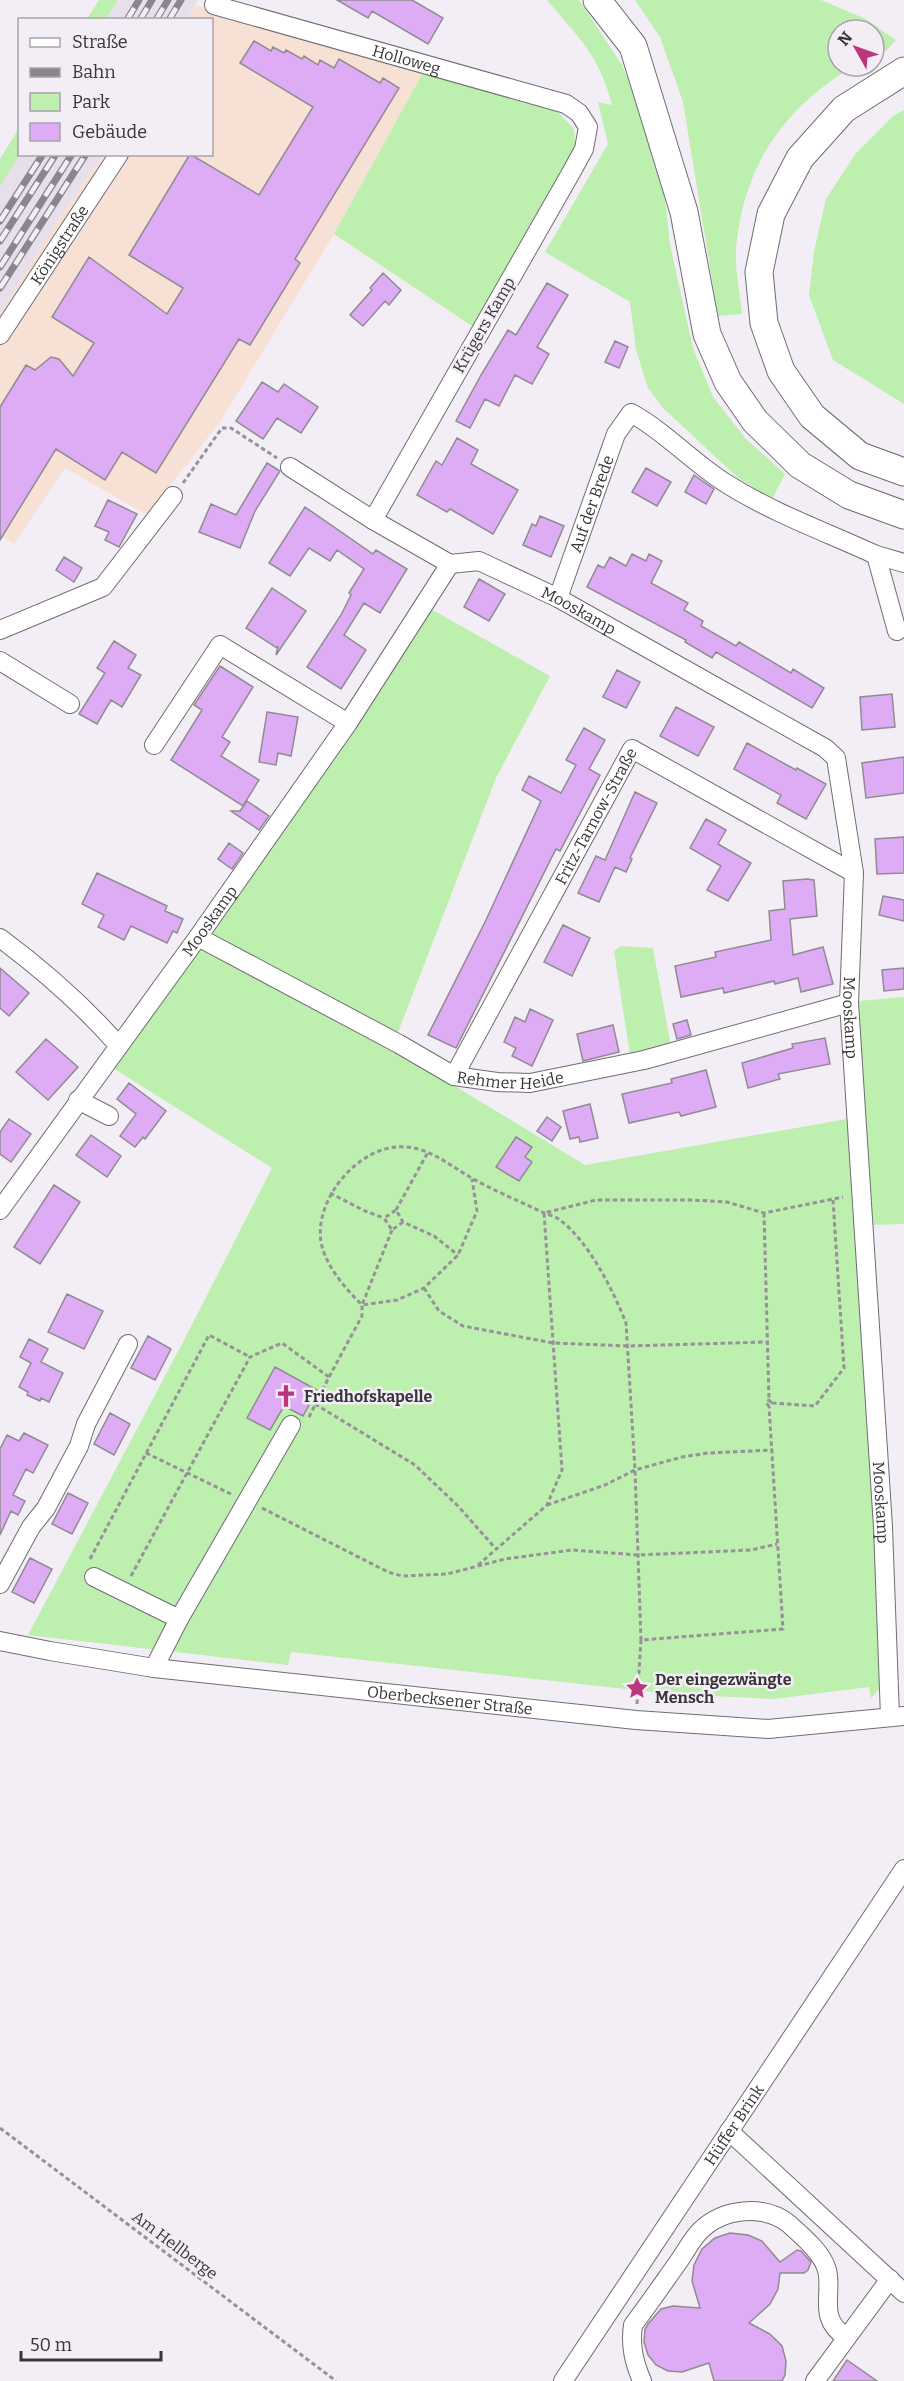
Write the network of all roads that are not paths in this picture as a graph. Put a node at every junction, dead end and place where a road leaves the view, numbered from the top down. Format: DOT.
graph roads {
  1 [pos="597,0"];
  2 [pos="212,8"];
  3 [pos="904,71"];
  4 [pos="588,127"];
  5 [pos="118,156"];
  6 [pos="0,335"];
  7 [pos="290,467"];
  8 [pos="904,472"];
  9 [pos="173,496"];
  10 [pos="904,515"];
  11 [pos="374,520"];
  12 [pos="876,555"];
  13 [pos="904,563"];
  14 [pos="450,564"];
  15 [pos="558,598"];
  16 [pos="0,630"];
  17 [pos="897,632"];
  18 [pos="0,661"];
  19 [pos="70,704"];
  20 [pos="348,723"];
  21 [pos="154,745"];
  22 [pos="854,873"];
  23 [pos="198,937"];
  24 [pos="0,938"];
  25 [pos="849,1003"];
  26 [pos="118,1045"];
  27 [pos="453,1076"];
  28 [pos="78,1100"];
  29 [pos="109,1116"];
  30 [pos="0,1210"];
  31 [pos="129,1344"];
  32 [pos="291,1425"];
  33 [pos="94,1577"];
  34 [pos="0,1584"];
  35 [pos="178,1619"];
  36 [pos="0,1641"];
  37 [pos="154,1668"];
  38 [pos="897,1716"];
  39 [pos="904,1869"];
  40 [pos="729,2131"];
  41 [pos="890,2279"];
  42 [pos="904,2293"];
  43 [pos="846,2337"];
  44 [pos="562,2381"];
  45 [pos="642,2381"];
  46 [pos="815,2381"];
  1 -- 10 [label="highway"];
  2 -- 4 [label="street, Holloweg"];
  3 -- 8 [label="highway"];
  4 -- 11 [label="street, Krügers Kamp"];
  5 -- 6 [label="street, Königstraße"];
  7 -- 11 [label="street"];
  9 -- 16 [label="street"];
  11 -- 14 [label="street"];
  12 -- 13 [label="street"];
  12 -- 15 [label="street, Auf der Brede"];
  12 -- 17 [label="street"];
  14 -- 15 [label="street, Mooskamp"];
  14 -- 20 [label="street, Mooskamp"];
  15 -- 22 [label="street, Mooskamp"];
  18 -- 19 [label="street"];
  20 -- 21 [label="street"];
  20 -- 23 [label="street, Mooskamp"];
  22 -- 25 [label="street, Mooskamp"];
  22 -- 27 [label="street, Fritz-Tarnow-Straße"];
  23 -- 26 [label="street, Mooskamp"];
  23 -- 27 [label="street, Rehmer Heide"];
  24 -- 26 [label="street"];
  25 -- 27 [label="street, Rehmer Heide"];
  25 -- 38 [label="street, Mooskamp"];
  26 -- 28 [label="street, Mooskamp"];
  28 -- 29 [label="street"];
  28 -- 30 [label="street, Mooskamp"];
  31 -- 34 [label="street"];
  32 -- 35 [label="street"];
  33 -- 35 [label="street"];
  35 -- 37 [label="street"];
  36 -- 37 [label="street, Oberbecksener Straße"];
  37 -- 38 [label="street, Oberbecksener Straße"];
  39 -- 40 [label="street, Hüffer Brink"];
  40 -- 41 [label="street"];
  40 -- 44 [label="street, Hüffer Brink"];
  41 -- 42 [label="street"];
  41 -- 43 [label="street"];
  43 -- 45 [label="street"];
  43 -- 46 [label="street"];
}
